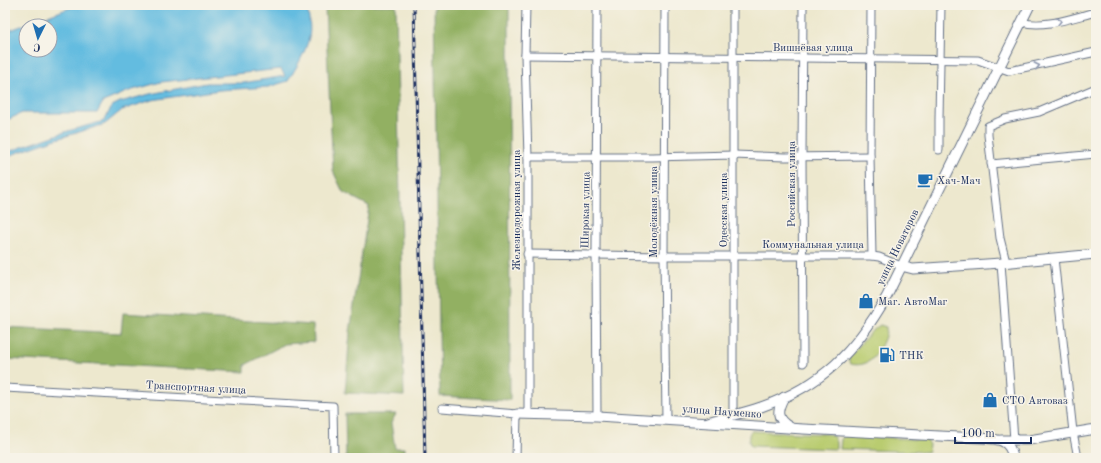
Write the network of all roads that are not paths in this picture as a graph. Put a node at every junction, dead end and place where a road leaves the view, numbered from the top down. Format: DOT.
graph roads {
  1 [pos="526,5"];
  2 [pos="597,5"];
  3 [pos="665,5"];
  4 [pos="734,5"];
  5 [pos="803,5"];
  6 [pos="871,5"];
  7 [pos="941,5"];
  8 [pos="1030,5"];
  9 [pos="1096,12"];
  10 [pos="1022,22"];
  11 [pos="1096,52"];
  12 [pos="525,55"];
  13 [pos="596,56"];
  14 [pos="665,57"];
  15 [pos="733,57"];
  16 [pos="802,58"];
  17 [pos="871,58"];
  18 [pos="940,59"];
  19 [pos="999,68"];
  20 [pos="1096,88"];
  21 [pos="940,150"];
  22 [pos="1096,154"];
  23 [pos="734,155"];
  24 [pos="597,156"];
  25 [pos="802,156"];
  26 [pos="870,156"];
  27 [pos="528,157"];
  28 [pos="664,157"];
  29 [pos="991,164"];
  30 [pos="527,254"];
  31 [pos="1096,254"];
  32 [pos="596,255"];
  33 [pos="664,256"];
  34 [pos="734,256"];
  35 [pos="802,256"];
  36 [pos="872,256"];
  37 [pos="1054,258"];
  38 [pos="1003,263"];
  39 [pos="901,266"];
  40 [pos="803,363"];
  41 [pos="5,388"];
  42 [pos="784,397"];
  43 [pos="762,406"];
  44 [pos="442,408"];
  45 [pos="517,414"];
  46 [pos="528,414"];
  47 [pos="733,415"];
  48 [pos="597,416"];
  49 [pos="666,420"];
  50 [pos="779,421"];
  51 [pos="708,422"];
  52 [pos="763,426"];
  53 [pos="1096,429"];
  54 [pos="1073,432"];
  55 [pos="1000,440"];
  56 [pos="1014,440"];
  57 [pos="1012,454"];
  58 [pos="334,458"];
  59 [pos="516,458"];
  60 [pos="1078,458"];
  1 -- 12 [label="street, Железнодорожная улица"];
  2 -- 13 [label="street, Широкая улица"];
  3 -- 14 [label="street, Молодёжная улица"];
  4 -- 15 [label="street, Одесская улица"];
  5 -- 16 [label="street, Российская улица"];
  6 -- 17 [label="street"];
  7 -- 18 [label="street"];
  8 -- 10 [label="main road, улица Новаторов"];
  10 -- 9 [label="street, one-way"];
  10 -- 19 [label="main road, улица Новаторов"];
  19 -- 11 [label="street, Вишнёвая улица, one-way"];
  12 -- 13 [label="street, Вишнёвая улица"];
  12 -- 27 [label="street, Железнодорожная улица"];
  13 -- 14 [label="street, Вишнёвая улица"];
  13 -- 24 [label="street, Широкая улица"];
  14 -- 15 [label="street, Вишнёвая улица"];
  14 -- 28 [label="street, Молодёжная улица"];
  15 -- 16 [label="street, Вишнёвая улица"];
  15 -- 23 [label="street, Одесская улица"];
  16 -- 17 [label="street, Вишнёвая улица"];
  16 -- 25 [label="street, Российская улица"];
  17 -- 18 [label="street, Вишнёвая улица"];
  17 -- 26 [label="street"];
  18 -- 19 [label="street, Вишнёвая улица"];
  18 -- 21 [label="street"];
  19 -- 39 [label="main road, улица Новаторов"];
  20 -- 29 [label="street"];
  22 -- 29 [label="street"];
  23 -- 25 [label="street"];
  23 -- 28 [label="street"];
  23 -- 34 [label="street, Одесская улица"];
  24 -- 27 [label="street"];
  24 -- 28 [label="street"];
  24 -- 32 [label="street, Широкая улица"];
  25 -- 26 [label="street"];
  25 -- 35 [label="street, Российская улица"];
  26 -- 36 [label="street"];
  27 -- 30 [label="street, Железнодорожная улица"];
  28 -- 33 [label="street, Молодёжная улица"];
  29 -- 38 [label="street"];
  30 -- 32 [label="street, Коммунальная улица"];
  30 -- 46 [label="street, Железнодорожная улица"];
  31 -- 37 [label="main road, Коммунальная улица"];
  32 -- 33 [label="street, Коммунальная улица"];
  32 -- 48 [label="street, Широкая улица"];
  33 -- 34 [label="street, Коммунальная улица"];
  33 -- 49 [label="street, Молодёжная улица"];
  34 -- 35 [label="street, Коммунальная улица"];
  34 -- 47 [label="street, Одесская улица"];
  35 -- 36 [label="street, Коммунальная улица"];
  35 -- 40 [label="street, Российская улица"];
  36 -- 39 [label="street, Коммунальная улица"];
  37 -- 38 [label="main road, Коммунальная улица"];
  37 -- 54 [label="street"];
  38 -- 39 [label="main road, Коммунальная улица"];
  38 -- 56 [label="street"];
  39 -- 42 [label="main road, улица Новаторов"];
  41 -- 58 [label="street, Транспортная улица"];
  42 -- 43 [label="main road, улица Новаторов"];
  42 -- 50 [label="main road"];
  43 -- 47 [label="main road, улица Новаторов"];
  43 -- 50 [label="main road"];
  43 -- 52 [label="main road"];
  44 -- 45 [label="street, улица Науменко"];
  45 -- 46 [label="main road, улица Науменко"];
  45 -- 59 [label="street"];
  46 -- 48 [label="main road, улица Науменко"];
  47 -- 51 [label="main road, улица Новаторов"];
  48 -- 49 [label="main road, улица Науменко"];
  49 -- 51 [label="main road, улица Науменко"];
  50 -- 52 [label="main road, улица Науменко"];
  50 -- 55 [label="main road"];
  51 -- 52 [label="main road, улица Науменко"];
  53 -- 54 [label="main road"];
  54 -- 56 [label="main road"];
  54 -- 60 [label="street"];
  55 -- 56 [label="main road"];
  55 -- 57 [label="main road"];
}
